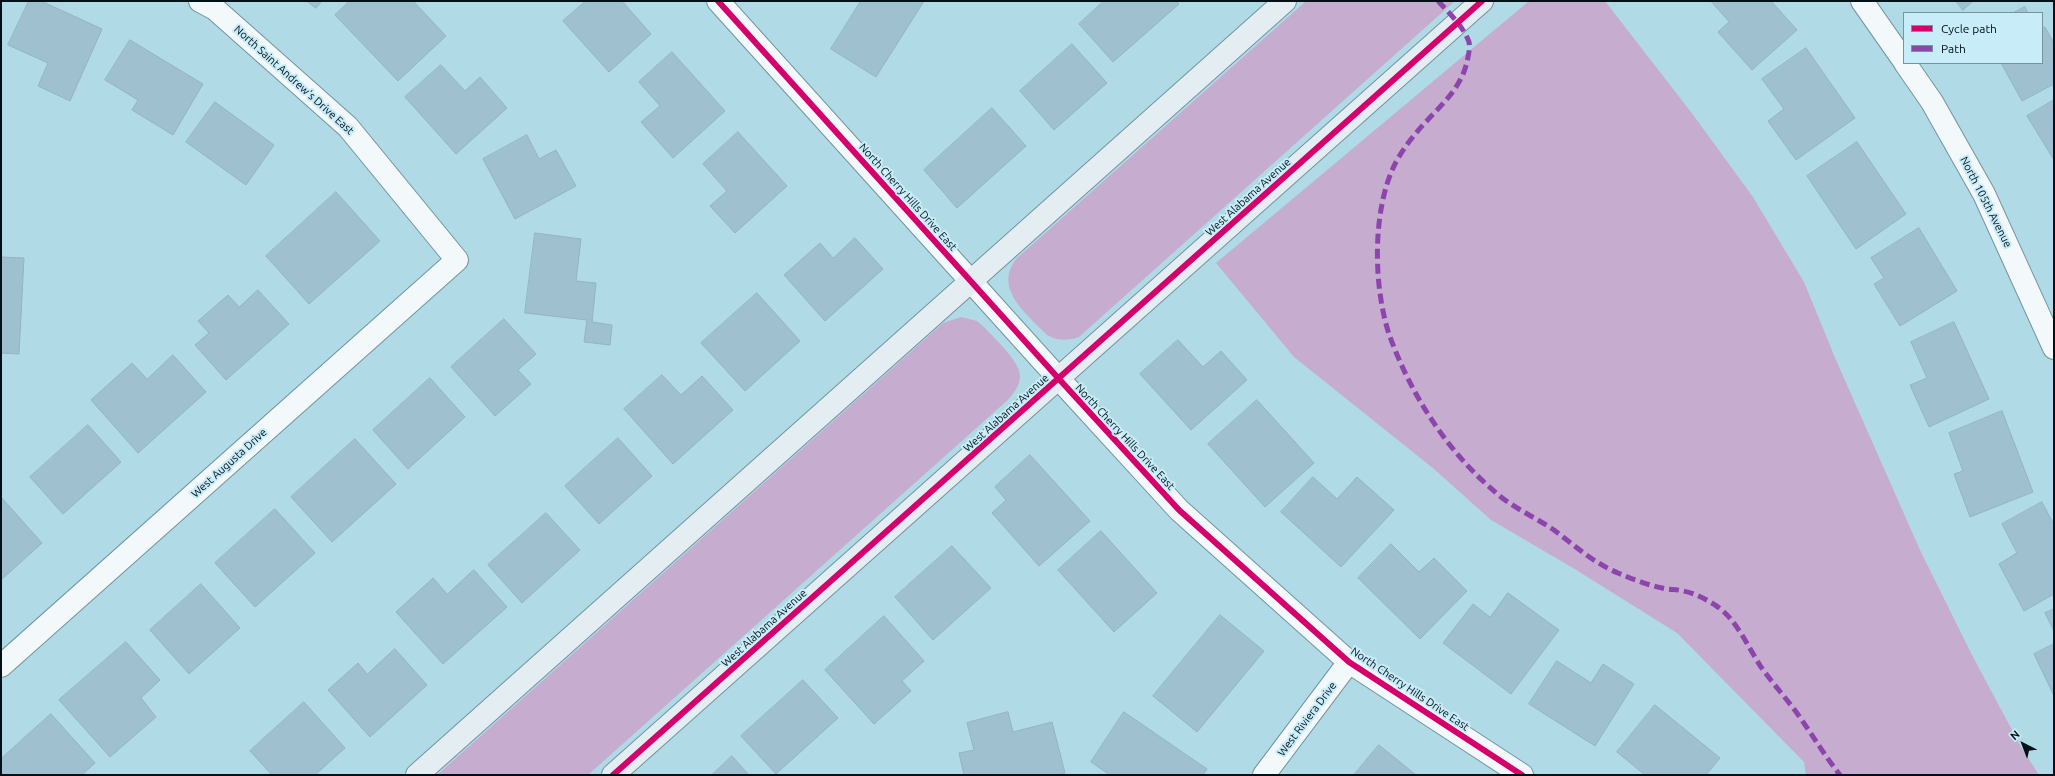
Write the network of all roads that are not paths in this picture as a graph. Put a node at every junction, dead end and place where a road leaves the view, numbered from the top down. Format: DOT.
graph roads {
  1 [pos="200,1"];
  2 [pos="718,1"];
  3 [pos="1285,1"];
  4 [pos="1482,1"];
  5 [pos="1862,1"];
  6 [pos="1903,59"];
  7 [pos="1906,64"];
  8 [pos="457,260"];
  9 [pos="971,282"];
  10 [pos="2054,348"];
  11 [pos="1059,380"];
  12 [pos="1349,662"];
  13 [pos="1,666"];
  14 [pos="417,775"];
  15 [pos="613,775"];
  16 [pos="1264,775"];
  17 [pos="1522,775"];
  1 -- 8 [label="street, North Saint Andrew's Drive East"];
  2 -- 9 [label="street, North Cherry Hills Drive East"];
  3 -- 9 [label="street"];
  4 -- 11 [label="street, West Alabama Avenue"];
  5 -- 6 [label="street, North 105th Avenue"];
  7 -- 10 [label="street, North 105th Avenue"];
  8 -- 13 [label="street, West Augusta Drive"];
  9 -- 11 [label="street, North Cherry Hills Drive East"];
  9 -- 14 [label="street"];
  11 -- 12 [label="street, North Cherry Hills Drive East"];
  11 -- 15 [label="street, West Alabama Avenue"];
  12 -- 16 [label="street, West Riviera Drive"];
  12 -- 17 [label="street, North Cherry Hills Drive East"];
}
